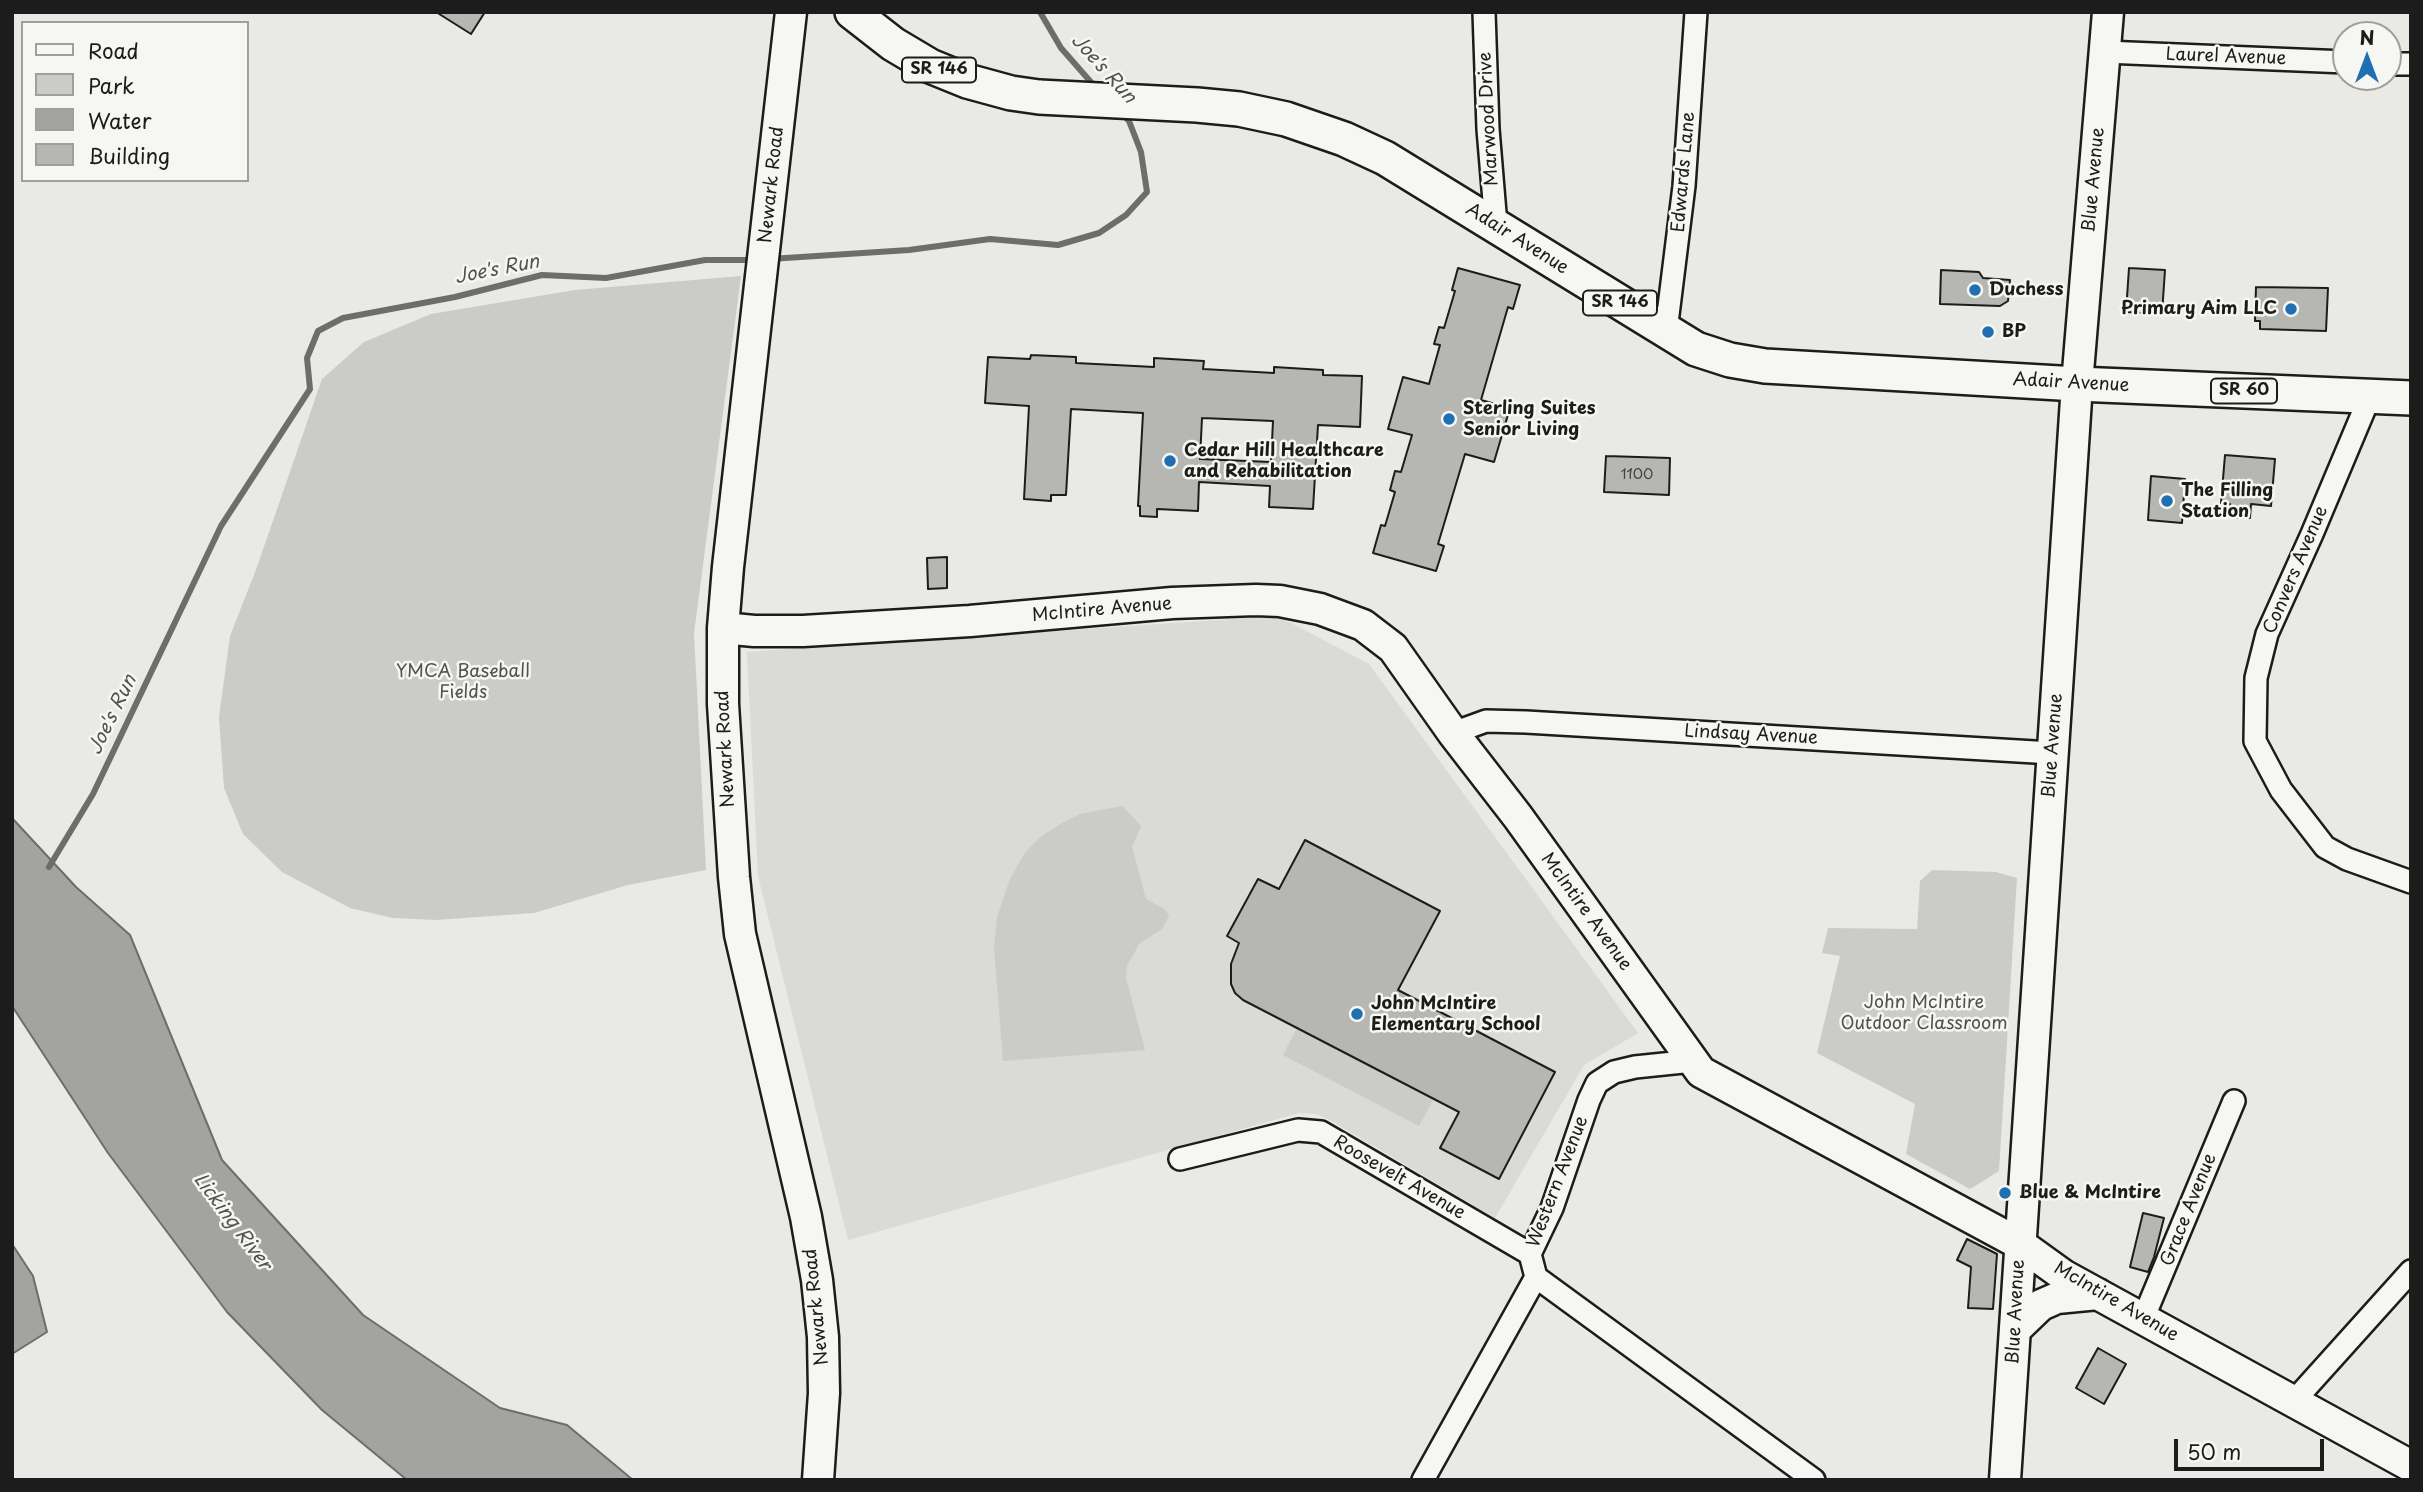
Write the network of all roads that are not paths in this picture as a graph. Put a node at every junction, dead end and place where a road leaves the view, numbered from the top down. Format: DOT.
graph roads {
  1 [pos="791,12"];
  2 [pos="852,12"];
  3 [pos="1484,12"];
  4 [pos="1696,12"];
  5 [pos="2108,12"];
  6 [pos="2105,52"];
  7 [pos="2332,61"];
  8 [pos="1496,225"];
  9 [pos="1666,331"];
  10 [pos="2077,384"];
  11 [pos="2370,396"];
  12 [pos="2411,398"];
  13 [pos="723,628"];
  14 [pos="1453,733"];
  15 [pos="2052,753"];
  16 [pos="2411,882"];
  17 [pos="1693,1061"];
  18 [pos="2234,1101"];
  19 [pos="1180,1159"];
  20 [pos="2021,1244"];
  21 [pos="1531,1254"];
  22 [pos="2411,1271"];
  23 [pos="1536,1277"];
  24 [pos="2098,1294"];
  25 [pos="2143,1319"];
  26 [pos="2016,1329"];
  27 [pos="2294,1401"];
  28 [pos="2411,1466"];
  29 [pos="818,1480"];
  30 [pos="1423,1480"];
  31 [pos="1814,1480"];
  32 [pos="2005,1480"];
  1 -- 13 [label="street, Newark Road"];
  2 -- 8 [label="main road, Adair Avenue / SR 146"];
  3 -- 8 [label="street, Marwood Drive"];
  4 -- 9 [label="street, Edwards Lane"];
  5 -- 6 [label="street, Blue Avenue"];
  6 -- 7 [label="street, Laurel Avenue"];
  6 -- 10 [label="street, Blue Avenue"];
  8 -- 9 [label="main road, Adair Avenue / SR 146"];
  9 -- 10 [label="main road, Adair Avenue / SR 146"];
  10 -- 11 [label="main road, Adair Avenue / SR 60"];
  10 -- 15 [label="street, Blue Avenue"];
  11 -- 12 [label="main road, Adair Avenue / SR 60"];
  11 -- 16 [label="street, Convers Avenue"];
  13 -- 14 [label="street, McIntire Avenue"];
  13 -- 29 [label="street, Newark Road"];
  14 -- 15 [label="street, Lindsay Avenue"];
  14 -- 17 [label="street, McIntire Avenue"];
  15 -- 20 [label="street, Blue Avenue"];
  17 -- 20 [label="street, McIntire Avenue"];
  17 -- 21 [label="street, Western Avenue"];
  18 -- 25 [label="street, Grace Avenue"];
  19 -- 21 [label="street, Roosevelt Avenue"];
  20 -- 24 [label="street, McIntire Avenue"];
  20 -- 26 [label="street, Blue Avenue"];
  21 -- 23 [label="street, Western Avenue"];
  22 -- 27 [label="street"];
  23 -- 30 [label="street"];
  23 -- 31 [label="street"];
  24 -- 25 [label="street, McIntire Avenue"];
  24 -- 26 [label="street"];
  25 -- 27 [label="street, McIntire Avenue"];
  26 -- 32 [label="street, Blue Avenue"];
  27 -- 28 [label="street, McIntire Avenue"];
}
